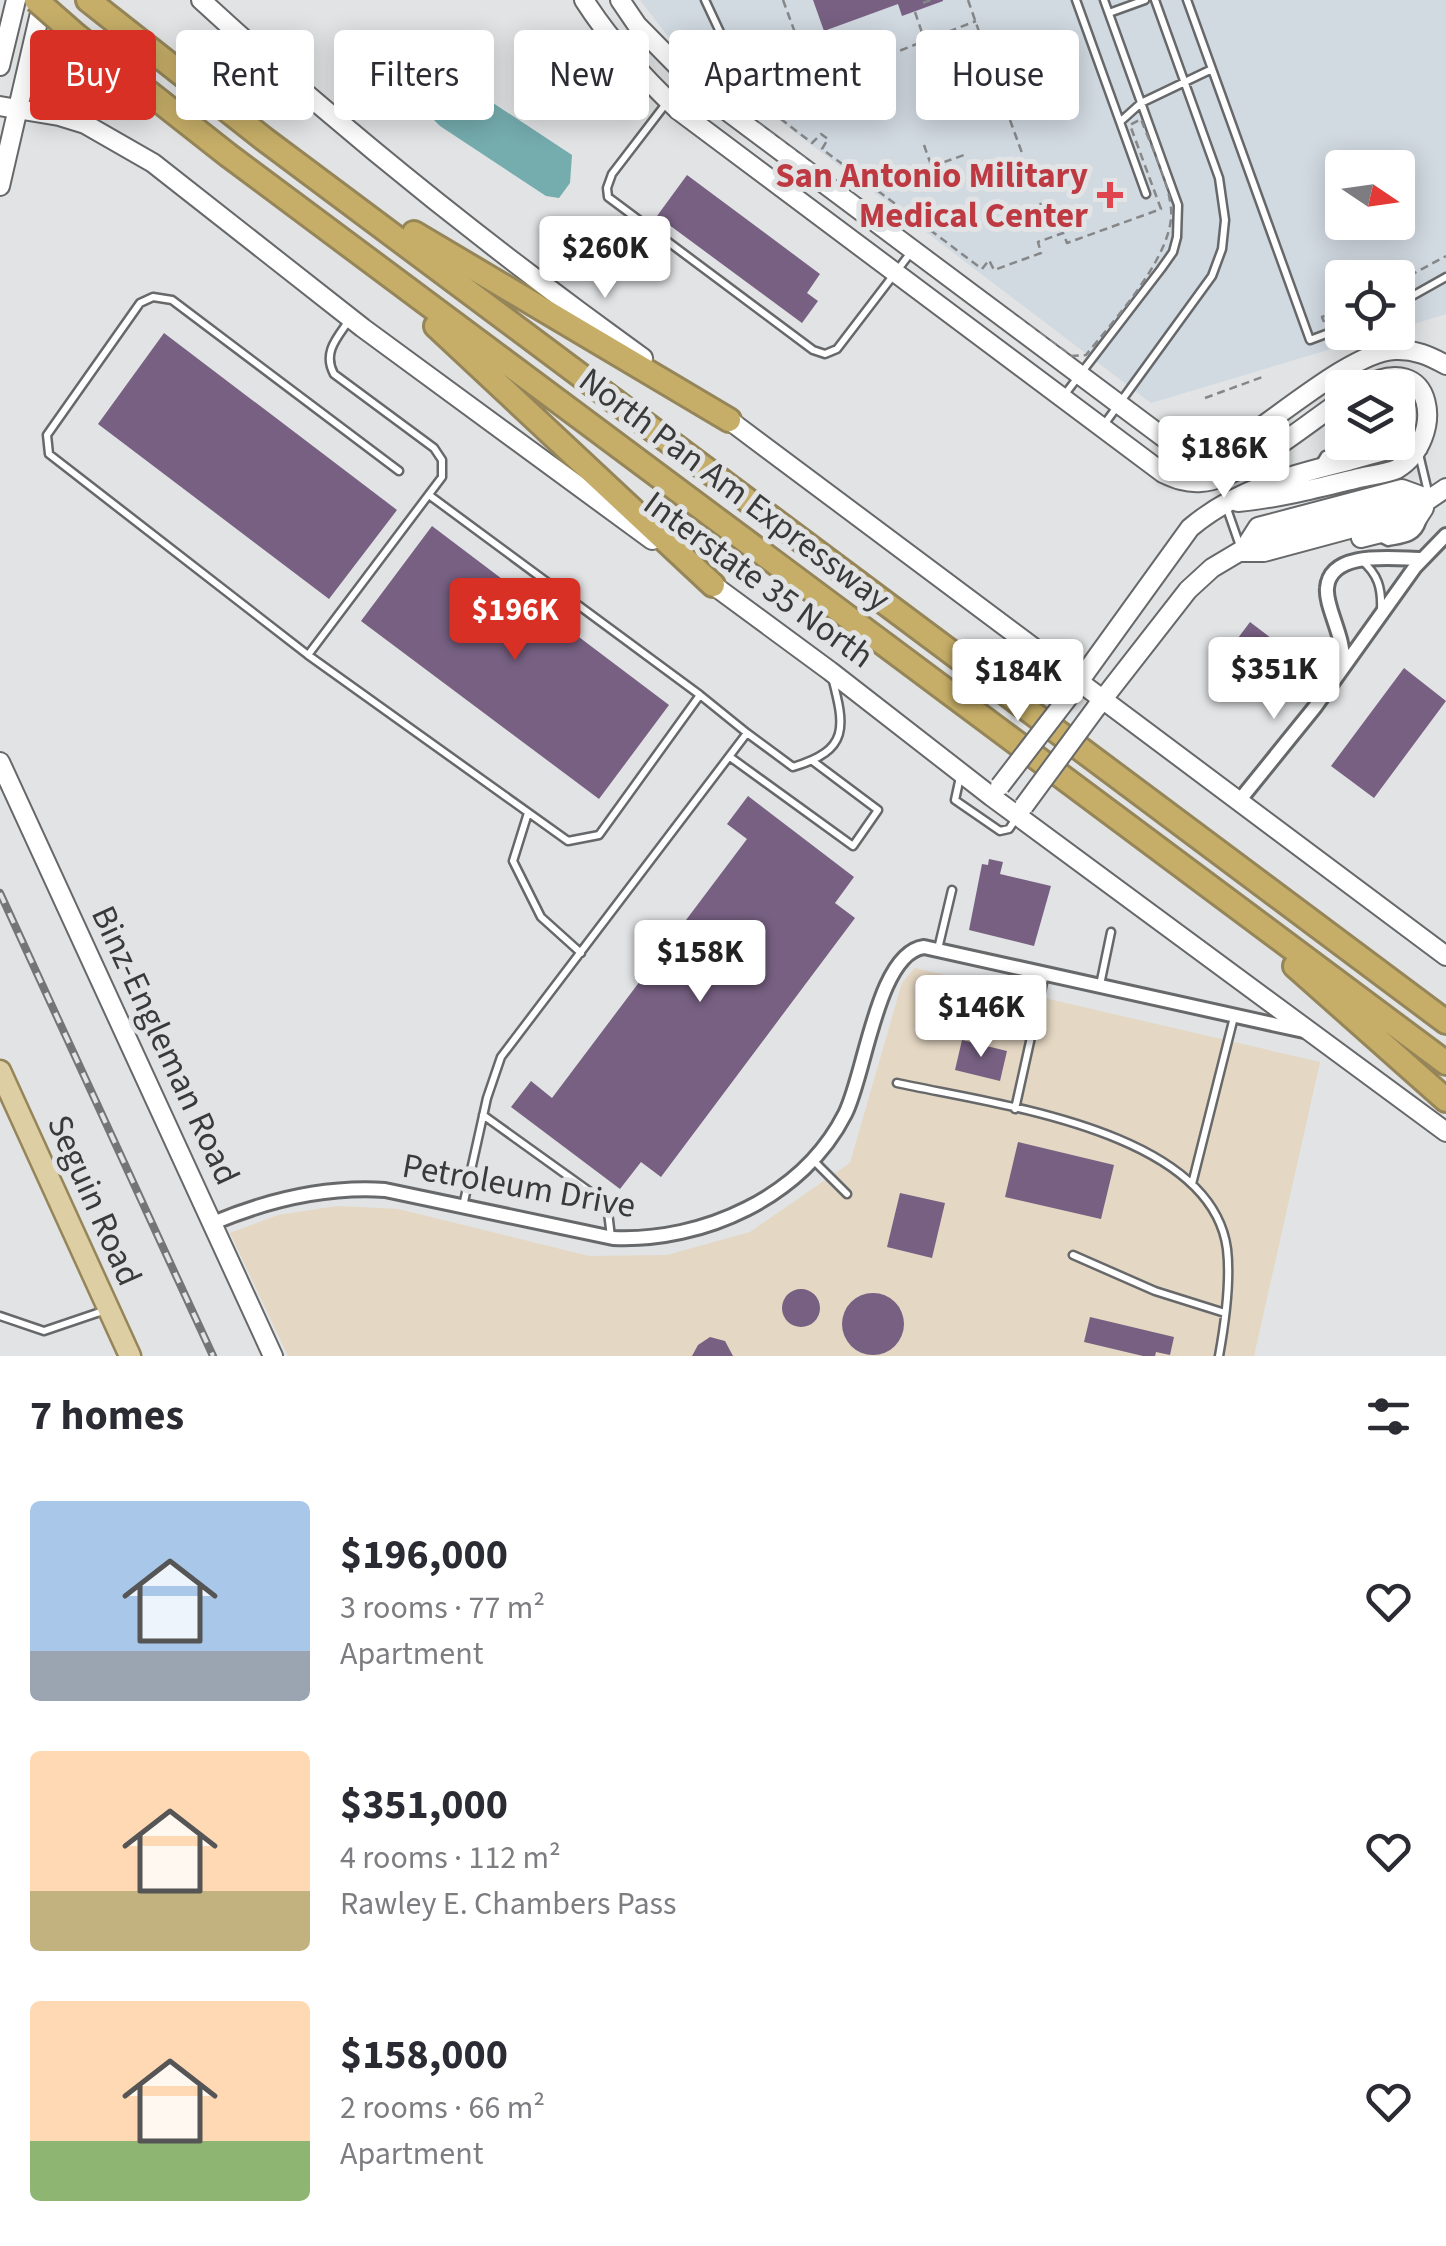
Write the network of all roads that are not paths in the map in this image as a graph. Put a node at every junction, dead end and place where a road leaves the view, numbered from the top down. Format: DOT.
graph roads {
  1 [pos="16,0"];
  2 [pos="40,0"];
  3 [pos="88,0"];
  4 [pos="584,0"];
  5 [pos="620,0"];
  6 [pos="706,0"];
  7 [pos="1076,0"];
  8 [pos="1104,0"];
  9 [pos="1145,0"];
  10 [pos="1155,0"];
  11 [pos="1187,0"];
  12 [pos="202,1"];
  13 [pos="1109,13"];
  14 [pos="123,30"];
  15 [pos="719,30"];
  16 [pos="5,34"];
  17 [pos="156,53"];
  18 [pos="156,56"];
  19 [pos="669,58"];
  20 [pos="0,66"];
  21 [pos="1212,69"];
  22 [pos="1185,84"];
  23 [pos="668,101"];
  24 [pos="1141,103"];
  25 [pos="0,106"];
  26 [pos="20,108"];
  27 [pos="739,120"];
  28 [pos="1121,121"];
  29 [pos="0,186"];
  30 [pos="1146,194"];
  31 [pos="350,245"];
  32 [pos="912,250"];
  33 [pos="894,272"];
  34 [pos="1446,277"];
  35 [pos="1415,294"];
  36 [pos="350,318"];
  37 [pos="1325,334"];
  38 [pos="1446,365"];
  39 [pos="1079,376"];
  40 [pos="1415,383"];
  41 [pos="1062,398"];
  42 [pos="1118,406"];
  43 [pos="1325,411"];
  44 [pos="729,420"];
  45 [pos="1102,426"];
  46 [pos="1415,448"];
  47 [pos="1418,448"];
  48 [pos="1325,457"];
  49 [pos="1366,460"];
  50 [pos="1316,468"];
  51 [pos="1357,468"];
  52 [pos="398,471"];
  53 [pos="1446,488"];
  54 [pos="429,495"];
  55 [pos="1429,499"];
  56 [pos="1224,503"];
  57 [pos="1370,517"];
  58 [pos="1446,535"];
  59 [pos="1242,552"];
  60 [pos="1422,559"];
  61 [pos="1360,560"];
  62 [pos="713,585"];
  63 [pos="1380,614"];
  64 [pos="308,656"];
  65 [pos="1342,668"];
  66 [pos="830,671"];
  67 [pos="1076,686"];
  68 [pos="700,695"];
  69 [pos="1099,704"];
  70 [pos="747,733"];
  71 [pos="730,757"];
  72 [pos="813,761"];
  73 [pos="0,762"];
  74 [pos="961,772"];
  75 [pos="996,792"];
  76 [pos="1239,801"];
  77 [pos="1021,811"];
  78 [pos="528,813"];
  79 [pos="978,816"];
  80 [pos="1196,876"];
  81 [pos="952,890"];
  82 [pos="1111,932"];
  83 [pos="938,950"];
  84 [pos="581,953"];
  85 [pos="1446,956"];
  86 [pos="1045,974"];
  87 [pos="1100,986"];
  88 [pos="1235,1016"];
  89 [pos="1446,1022"];
  90 [pos="1312,1032"];
  91 [pos="1446,1063"];
  92 [pos="898,1083"];
  93 [pos="3,1084"];
  94 [pos="1446,1100"];
  95 [pos="1015,1110"];
  96 [pos="483,1114"];
  97 [pos="1446,1132"];
  98 [pos="812,1159"];
  99 [pos="1192,1184"];
  100 [pos="848,1194"];
  101 [pos="462,1207"];
  102 [pos="213,1223"];
  103 [pos="610,1238"];
  104 [pos="1072,1255"];
  105 [pos="108,1309"];
  106 [pos="1225,1313"];
  107 [pos="0,1316"];
  108 [pos="130,1356"];
  109 [pos="273,1356"];
  110 [pos="1218,1356"];
  1 -- 16 [label="street"];
  2 -- 26 [label="street"];
  2 -- 31 [label="highway, North Pan Am Expressway, bridge"];
  3 -- 14 [label="highway, North Pan Am Expressway"];
  4 -- 23 [label="street"];
  5 -- 19 [label="street"];
  6 -- 15 [label="lane"];
  7 -- 28 [label="lane"];
  8 -- 13 [label="lane"];
  9 -- 13 [label="lane"];
  10 -- 22 [label="lane"];
  11 -- 21 [label="lane"];
  12 -- 44 [label="street"];
  13 -- 24 [label="lane"];
  16 -- 20 [label="street"];
  17 -- 44 [label="highway"];
  18 -- 89 [label="highway, North Pan Am Expressway"];
  21 -- 22 [label="lane"];
  21 -- 37 [label="lane"];
  22 -- 24 [label="lane"];
  22 -- 42 [label="lane"];
  23 -- 33 [label="street"];
  23 -- 33 [label="lane"];
  24 -- 28 [label="lane"];
  24 -- 39 [label="lane"];
  25 -- 26 [label="street, Interstate 35 North"];
  26 -- 29 [label="street"];
  26 -- 36 [label="street, Interstate 35 North"];
  27 -- 32 [label="street"];
  28 -- 30 [label="lane"];
  31 -- 62 [label="highway"];
  31 -- 80 [label="highway, North Pan Am Expressway"];
  32 -- 33 [label="lane"];
  32 -- 39 [label="street"];
  33 -- 41 [label="street"];
  34 -- 35 [label="lane"];
  36 -- 54 [label="lane"];
  36 -- 62 [label="street, Interstate 35 North"];
  38 -- 42 [label="street"];
  39 -- 41 [label="lane"];
  39 -- 42 [label="street"];
  40 -- 47 [label="street"];
  41 -- 45 [label="street"];
  42 -- 45 [label="lane"];
  43 -- 45 [label="street"];
  44 -- 67 [label="street"];
  46 -- 47 [label="street"];
  47 -- 51 [label="street"];
  47 -- 55 [label="lane"];
  48 -- 50 [label="lane"];
  49 -- 51 [label="street"];
  50 -- 51 [label="street"];
  50 -- 56 [label="street"];
  51 -- 56 [label="street"];
  51 -- 57 [label="lane"];
  52 -- 64 [label="lane"];
  53 -- 55 [label="street"];
  54 -- 64 [label="lane"];
  54 -- 68 [label="lane"];
  55 -- 57 [label="street"];
  56 -- 59 [label="lane"];
  56 -- 67 [label="street"];
  57 -- 59 [label="street"];
  57 -- 59 [label="street"];
  58 -- 60 [label="street"];
  59 -- 69 [label="street"];
  60 -- 61 [label="street"];
  60 -- 63 [label="street"];
  61 -- 63 [label="lane"];
  61 -- 65 [label="street"];
  62 -- 66 [label="street, Interstate 35 North"];
  63 -- 65 [label="street"];
  64 -- 78 [label="lane"];
  65 -- 76 [label="street"];
  66 -- 72 [label="lane"];
  66 -- 74 [label="street, Interstate 35 North"];
  67 -- 69 [label="street"];
  67 -- 75 [label="street, bridge"];
  68 -- 70 [label="lane"];
  68 -- 78 [label="lane"];
  69 -- 76 [label="street"];
  69 -- 77 [label="street, bridge"];
  70 -- 71 [label="lane"];
  70 -- 72 [label="lane"];
  71 -- 72 [label="lane"];
  71 -- 84 [label="lane"];
  73 -- 102 [label="street, Binz-Engleman Road"];
  74 -- 75 [label="street, Interstate 35 North"];
  74 -- 79 [label="lane"];
  75 -- 77 [label="street, Interstate 35 North"];
  75 -- 79 [label="lane"];
  76 -- 85 [label="street"];
  77 -- 79 [label="lane"];
  77 -- 90 [label="street, Interstate 35 North"];
  78 -- 84 [label="lane"];
  80 -- 91 [label="highway, North Pan Am Expressway"];
  80 -- 94 [label="highway"];
  81 -- 83 [label="lane"];
  82 -- 87 [label="lane"];
  83 -- 86 [label="street"];
  83 -- 98 [label="street, Petroleum Drive"];
  84 -- 96 [label="lane"];
  86 -- 87 [label="street"];
  86 -- 95 [label="lane"];
  87 -- 88 [label="street"];
  88 -- 90 [label="street"];
  88 -- 99 [label="lane"];
  90 -- 97 [label="street, Interstate 35 North"];
  92 -- 95 [label="lane"];
  93 -- 105 [label="main road, Seguin Road"];
  95 -- 99 [label="lane"];
  96 -- 101 [label="lane"];
  96 -- 103 [label="lane"];
  98 -- 100 [label="lane"];
  98 -- 103 [label="street, Petroleum Drive"];
  99 -- 106 [label="lane"];
  101 -- 102 [label="street, Petroleum Drive"];
  101 -- 103 [label="street, Petroleum Drive"];
  102 -- 109 [label="street, Binz-Engleman Road"];
  104 -- 106 [label="lane"];
  105 -- 107 [label="lane"];
  105 -- 108 [label="main road, Seguin Road"];
  106 -- 110 [label="lane"];
}
